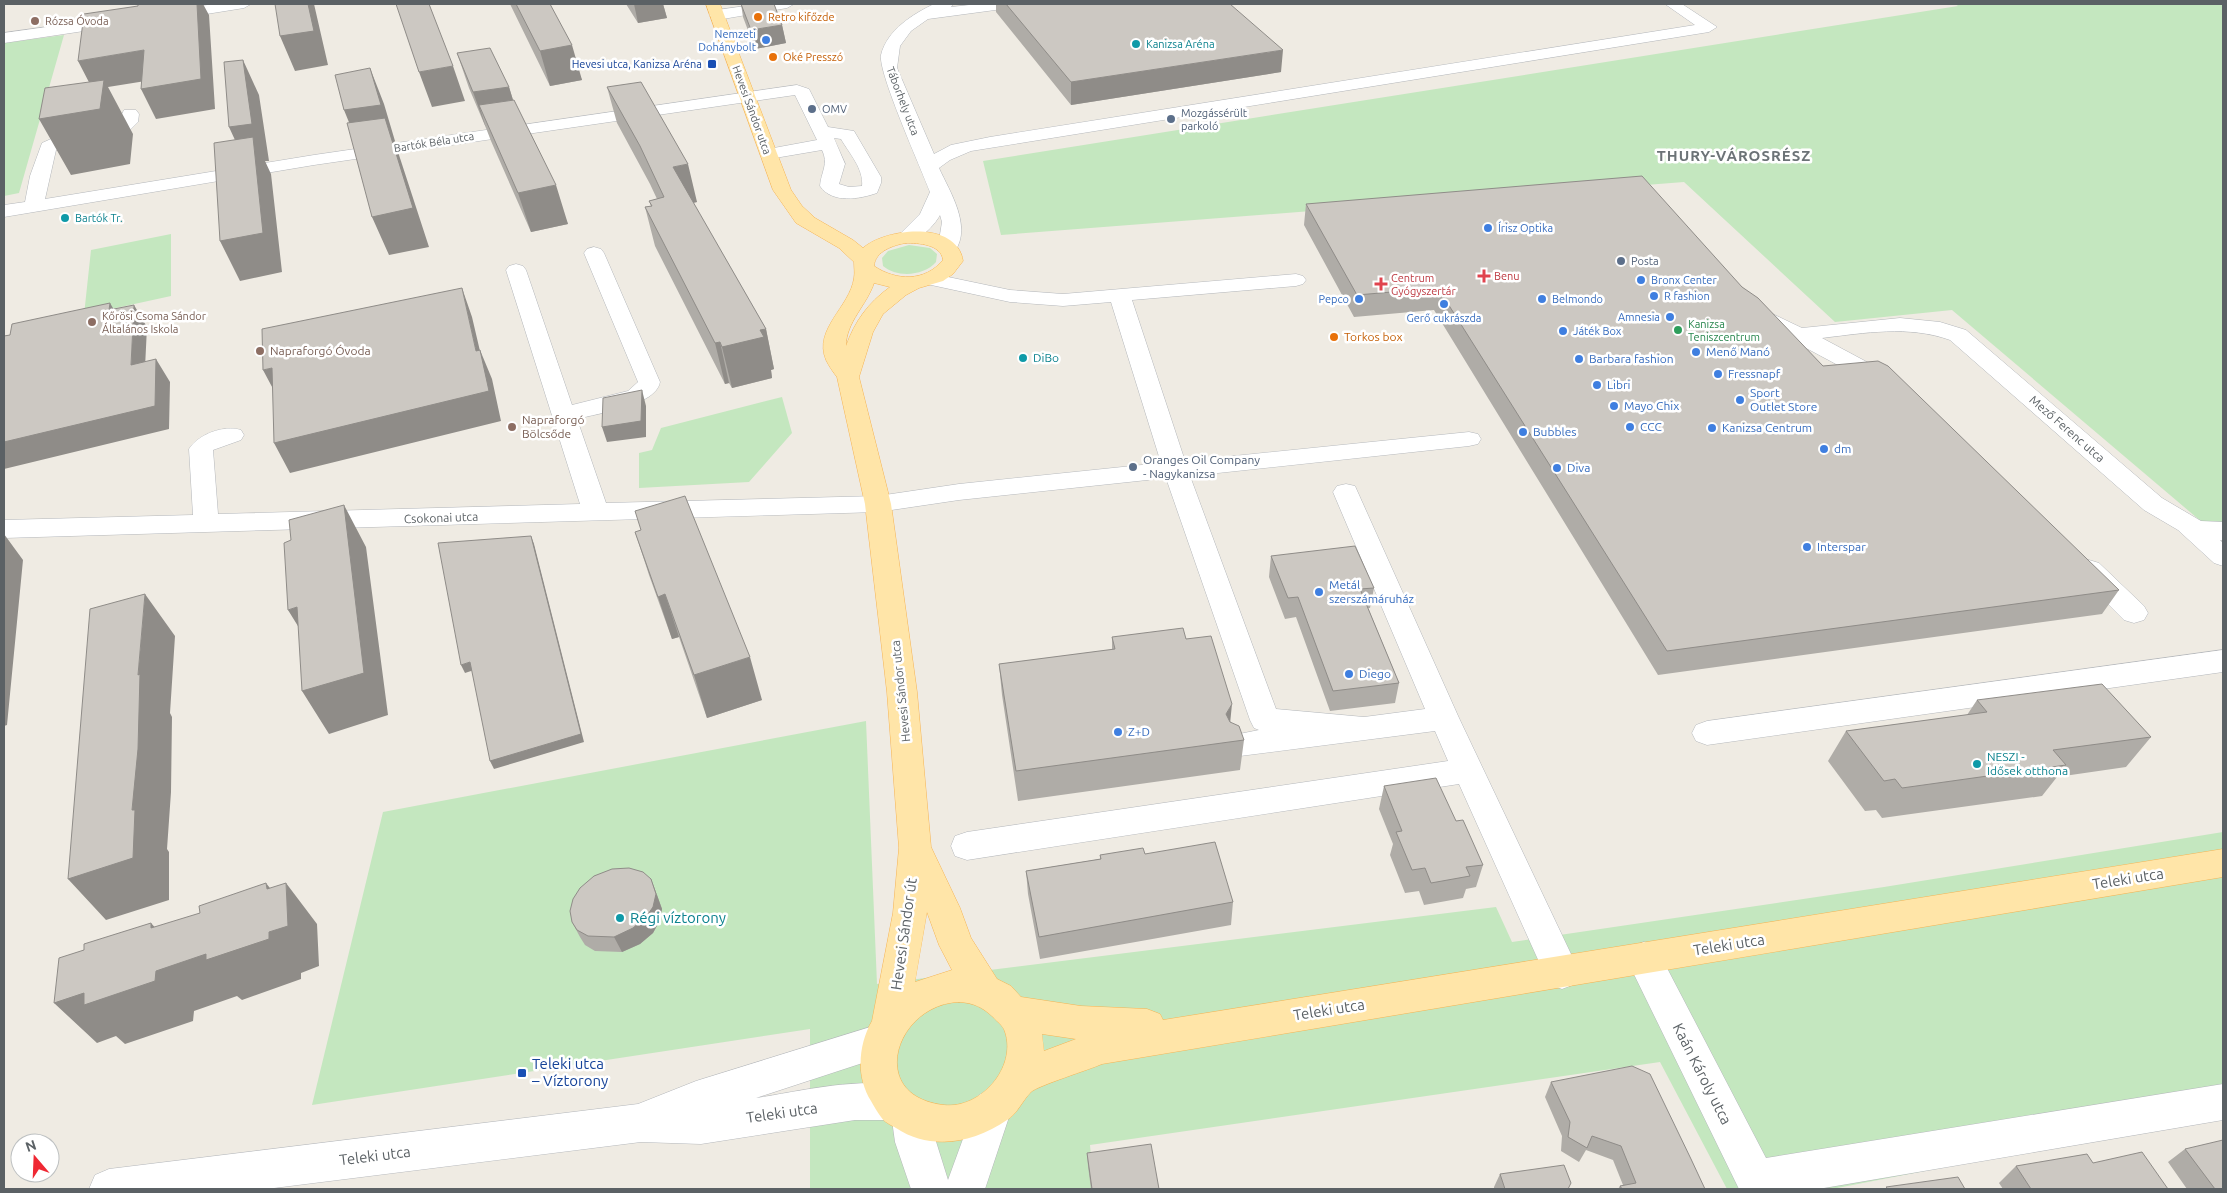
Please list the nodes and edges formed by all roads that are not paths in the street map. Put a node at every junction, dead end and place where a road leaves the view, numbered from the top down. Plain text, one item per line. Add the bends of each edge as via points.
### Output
1 (244, 4) edge
2 (787, 4) edge
3 (946, 4) edge
4 (1010, 4) edge
5 (1672, 4) edge
6 (715, 9) edge
7 (158, 16) edge
8 (924, 16) junction
9 (138, 19) edge
10 (4, 38) edge
11 (747, 96) junction
12 (130, 114) dead end
13 (769, 154) junction
14 (930, 167) junction
15 (939, 192) junction
16 (34, 206) junction
17 (4, 211) edge
18 (798, 213) junction
19 (903, 238) junction
20 (594, 253) dead end
21 (950, 254) junction
22 (865, 266) junction
23 (516, 270) dead end
24 (1296, 280) dead end
25 (922, 281) junction
26 (1120, 296) junction
27 (1048, 300) junction
28 (1744, 303) edge
29 (1797, 335) junction
30 (848, 377) junction
31 (1902, 392) edge
32 (564, 415) junction
33 (232, 435) dead end
34 (1469, 438) dead end
35 (1175, 469) junction
36 (1346, 492) dead end
37 (878, 504) junction
38 (596, 513) junction
39 (2184, 522) junction
40 (206, 524) junction
41 (4, 530) edge
42 (2223, 532) edge
43 (2072, 552) edge
44 (2223, 557) edge
45 (2134, 613) dead end
46 (2223, 661) edge
47 (1444, 718) junction
48 (1364, 728) junction
49 (1707, 733) dead end
50 (1240, 744) edge
51 (1468, 770) junction
52 (915, 846) junction
53 (967, 846) dead end
54 (2223, 863) edge
55 (1644, 958) junction
56 (1562, 973) junction
57 (998, 1002) junction
58 (1234, 1025) junction
59 (885, 1031) junction
60 (1019, 1078) junction
61 (2223, 1102) edge
62 (993, 1108) junction
63 (902, 1109) junction
64 (641, 1123) junction
65 (1757, 1185) edge
66 (110, 1189) edge
67 (931, 1189) edge
68 (965, 1189) edge

1 - 7 street
2 - 6 street
3 - 8 street, Táborhely utca
4 - 8 street
5 - 14 street via 1709,27 958,148 940,157
6 - 11 main road, Hevesi Sándor utca
8 - 14 street, Táborhely utca via 898,36 888,57 889,68
9 - 10 street
11 - 13 main road, Hevesi Sándor utca
11 - 13 street, Bartók Béla utca via 797,90 803,94 824,138
11 - 16 street, Bartók Béla utca
12 - 16 street via 124,126 68,138 48,148 38,176
13 - 18 main road, Hevesi Sándor utca via 782,190
14 - 15 street, Táborhely utca
15 - 19 street via 929,217
15 - 21 street, Táborhely utca via 952,222
16 - 17 street, Bartók Béla utca
18 - 19 main road
18 - 22 main road, Hevesi Sándor utca via 814,226 854,248
19 - 21 main road via 934,240
19 - 22 main road via 871,250
20 - 32 street via 649,382 648,387 636,396
21 - 25 main road, Hevesi Sándor utca via 941,274
21 - 27 street via 981,278
22 - 25 main road via 873,276 884,281
22 - 30 main road, Hevesi Sándor utca via 864,287 846,311 835,342 837,365
23 - 32 street
24 - 26 street
25 - 27 street
25 - 30 main road, Hevesi Sándor utca via 894,293 868,318 857,340
26 - 27 street
26 - 35 street
28 - 29 street
29 - 31 street via 1876,375
29 - 39 street, Mező Ferenc utca via 1914,323 1958,334 2153,504
30 - 37 main road, Hevesi Sándor utca
32 - 38 street
33 - 40 street via 206,443 201,449
34 - 35 street, Csokonai utca
35 - 37 street, Csokonai utca
35 - 48 street via 1265,720
36 - 47 street
37 - 38 street, Csokonai utca
37 - 52 main road, Hevesi Sándor utca via 902,692
38 - 40 street, Csokonai utca
39 - 42 street, Mező Ferenc utca via 2207,531
39 - 44 street
40 - 41 street, Csokonai utca
43 - 45 street
46 - 49 street
47 - 48 street
47 - 51 street
48 - 50 street
51 - 53 street
51 - 56 street
52 - 57 main road, Hevesi Sándor utca via 956,945
52 - 59 main road, Hevesi Sándor út via 910,913
54 - 55 main road, Teleki utca
55 - 56 main road, Teleki utca
55 - 65 street, Kaán Károly utca
56 - 58 main road, Teleki utca
57 - 58 main road, Teleki utca via 1088,1025
57 - 59 main road via 973,988 949,987 926,992 907,1004
57 - 60 main road via 1023,1031 1025,1051
58 - 60 main road, Teleki utca via 1102,1046
59 - 63 main road via 877,1062 881,1084
59 - 64 street, Teleki utca via 696,1099
60 - 62 main road
61 - 65 street
62 - 63 main road via 957,1124 933,1124
62 - 68 street
63 - 64 street, Teleki utca via 855,1102 701,1125
63 - 67 street
64 - 66 street, Teleki utca

